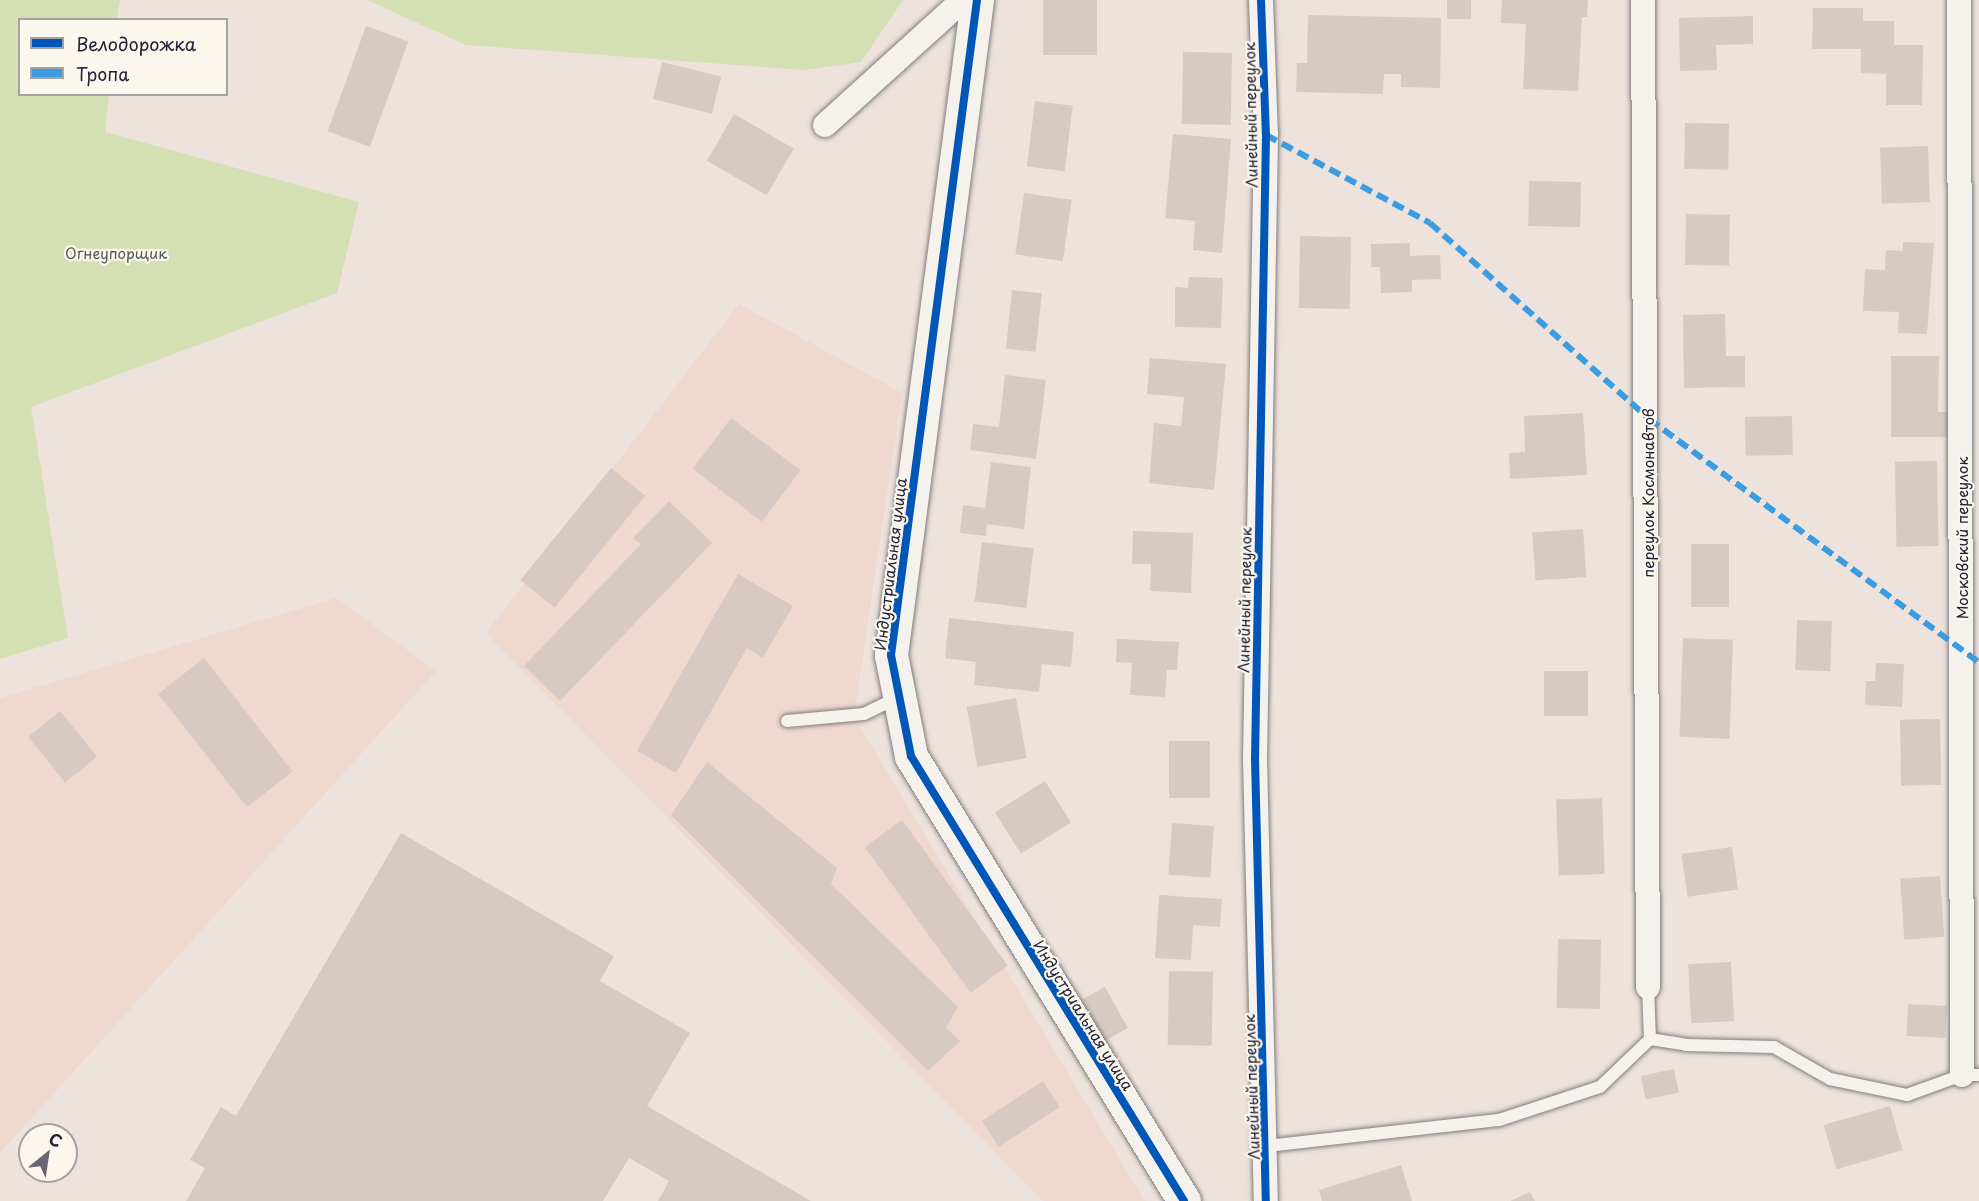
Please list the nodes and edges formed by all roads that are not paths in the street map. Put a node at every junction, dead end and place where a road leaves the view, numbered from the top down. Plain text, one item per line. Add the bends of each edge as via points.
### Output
1 (963, 0) edge
2 (977, 0) edge
3 (1261, 0) edge
4 (1643, 0) edge
5 (1959, 0) edge
6 (825, 125) dead end
7 (900, 697) junction
8 (787, 721) dead end
9 (1648, 987) joint
10 (1650, 1039) junction
11 (1970, 1075) edge
12 (1266, 1146) junction
13 (1184, 1201) edge
14 (1266, 1201) edge

1 - 6 street
2 - 7 street, Индустриальная улица via 891,655
3 - 12 street, Линейный переулок via 1266,135 1255,759
4 - 9 street, переулок Космонавтов
5 - 11 street, Московский переулок
7 - 8 lane via 864,714
7 - 13 street, Индустриальная улица via 911,756
9 - 10 lane
10 - 11 lane via 1686,1045 1774,1047 1830,1079 1907,1095
10 - 12 lane via 1600,1087 1500,1120
12 - 14 street, Линейный переулок

